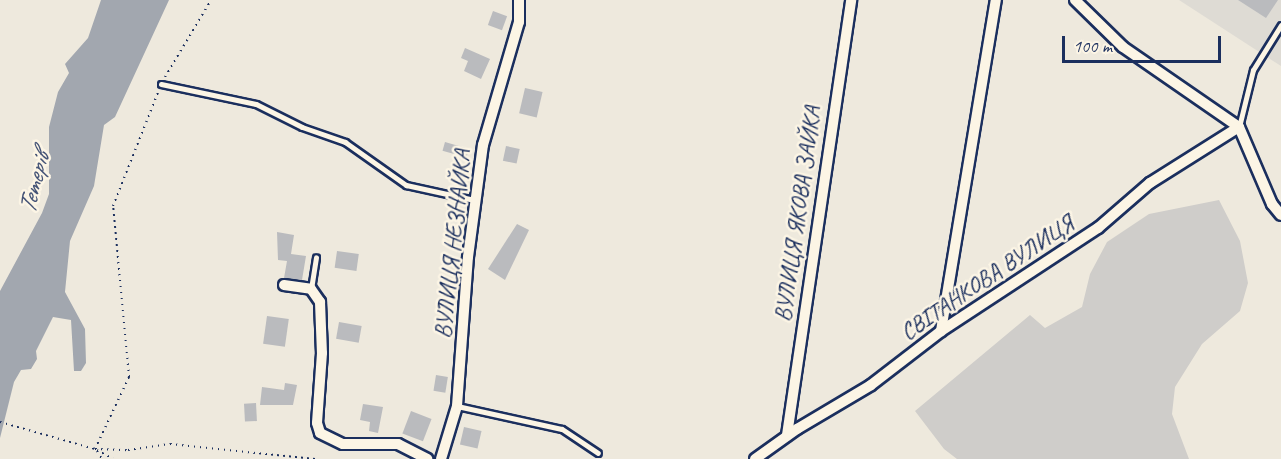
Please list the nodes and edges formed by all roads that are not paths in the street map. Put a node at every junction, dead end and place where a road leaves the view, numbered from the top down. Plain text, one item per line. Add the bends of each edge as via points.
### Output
1 (519, 0) edge
2 (851, 0) edge
3 (996, 0) edge
4 (1075, 0) edge
5 (1085, 4) edge
6 (1281, 25) edge
7 (161, 84) road end
8 (1239, 127) junction
9 (474, 200) junction
10 (1281, 215) edge
11 (316, 257) dead end
12 (284, 285) dead end
13 (311, 289) junction
14 (941, 331) junction
15 (457, 406) junction
16 (788, 435) junction
17 (598, 453) dead end
18 (428, 459) edge
19 (441, 459) edge
20 (755, 459) edge

1 - 9 street, ВУЛИЦЯ НЕЗНАЙКА via 519,22 483,145
2 - 16 street, ВУЛИЦЯ ЯКОВА ЗАЙКА
3 - 14 street
4 - 5 street
5 - 8 street via 1123,47
6 - 8 lane via 1253,70
7 - 9 lane via 256,104 302,128 351,146 406,185
8 - 10 street via 1272,204
8 - 14 street, СВІТАНКОВА ВУЛИЦЯ via 1150,183 1098,228
9 - 15 street, ВУЛИЦЯ НЕЗНАЙКА
11 - 13 lane
12 - 13 street
13 - 18 street via 321,309 317,413 320,433 343,444 398,444
14 - 16 street, СВІТАНКОВА ВУЛИЦЯ via 871,385
15 - 17 lane via 562,429
15 - 19 street, ВУЛИЦЯ НЕЗНАЙКА
16 - 20 street, СВІТАНКОВА ВУЛИЦЯ

